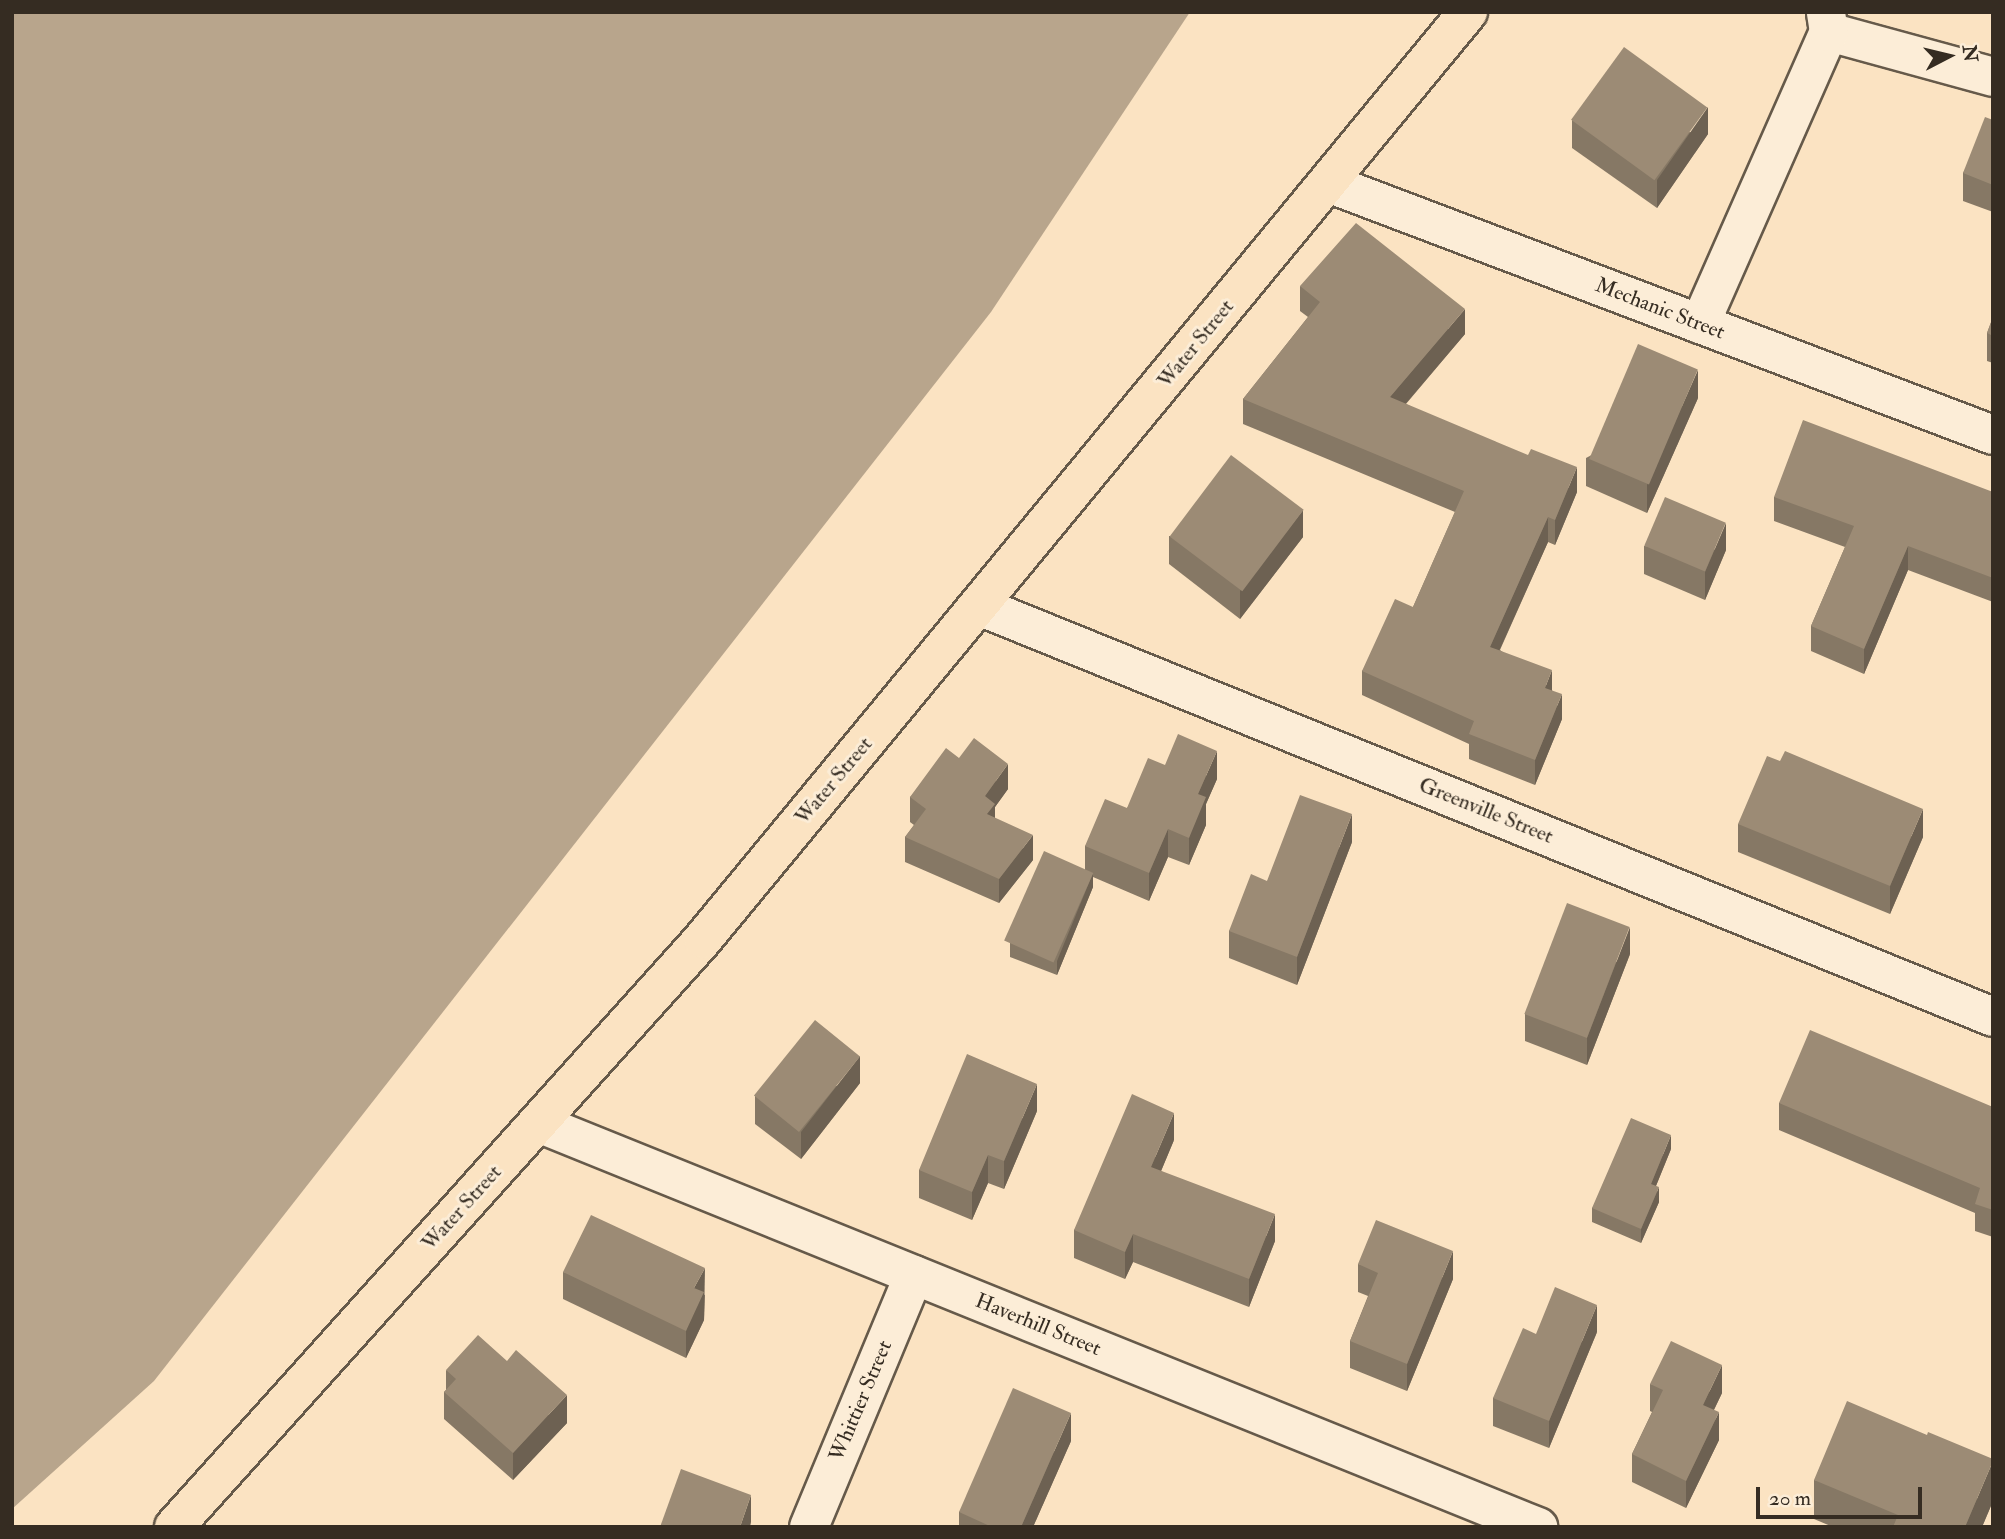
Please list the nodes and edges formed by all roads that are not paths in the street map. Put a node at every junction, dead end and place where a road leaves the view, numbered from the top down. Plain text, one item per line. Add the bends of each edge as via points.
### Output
1 (1468, 12) edge
2 (1828, 22) edge
3 (1993, 78) edge
4 (1328, 183) junction
5 (1700, 324) junction
6 (1993, 435) edge
7 (979, 606) junction
8 (1993, 1017) edge
9 (538, 1123) junction
10 (914, 1275) junction
11 (174, 1527) edge
12 (809, 1527) edge
13 (1538, 1527) edge

1 - 4 main road, Water Street
2 - 3 street
2 - 5 street
4 - 5 street, Mechanic Street
4 - 7 main road, Water Street
5 - 6 street, Mechanic Street
7 - 8 street, Greenville Street
7 - 9 main road, Water Street via 703,939
9 - 10 street, Haverhill Street
9 - 11 main road, Water Street
10 - 12 street, Whittier Street
10 - 13 street, Haverhill Street

